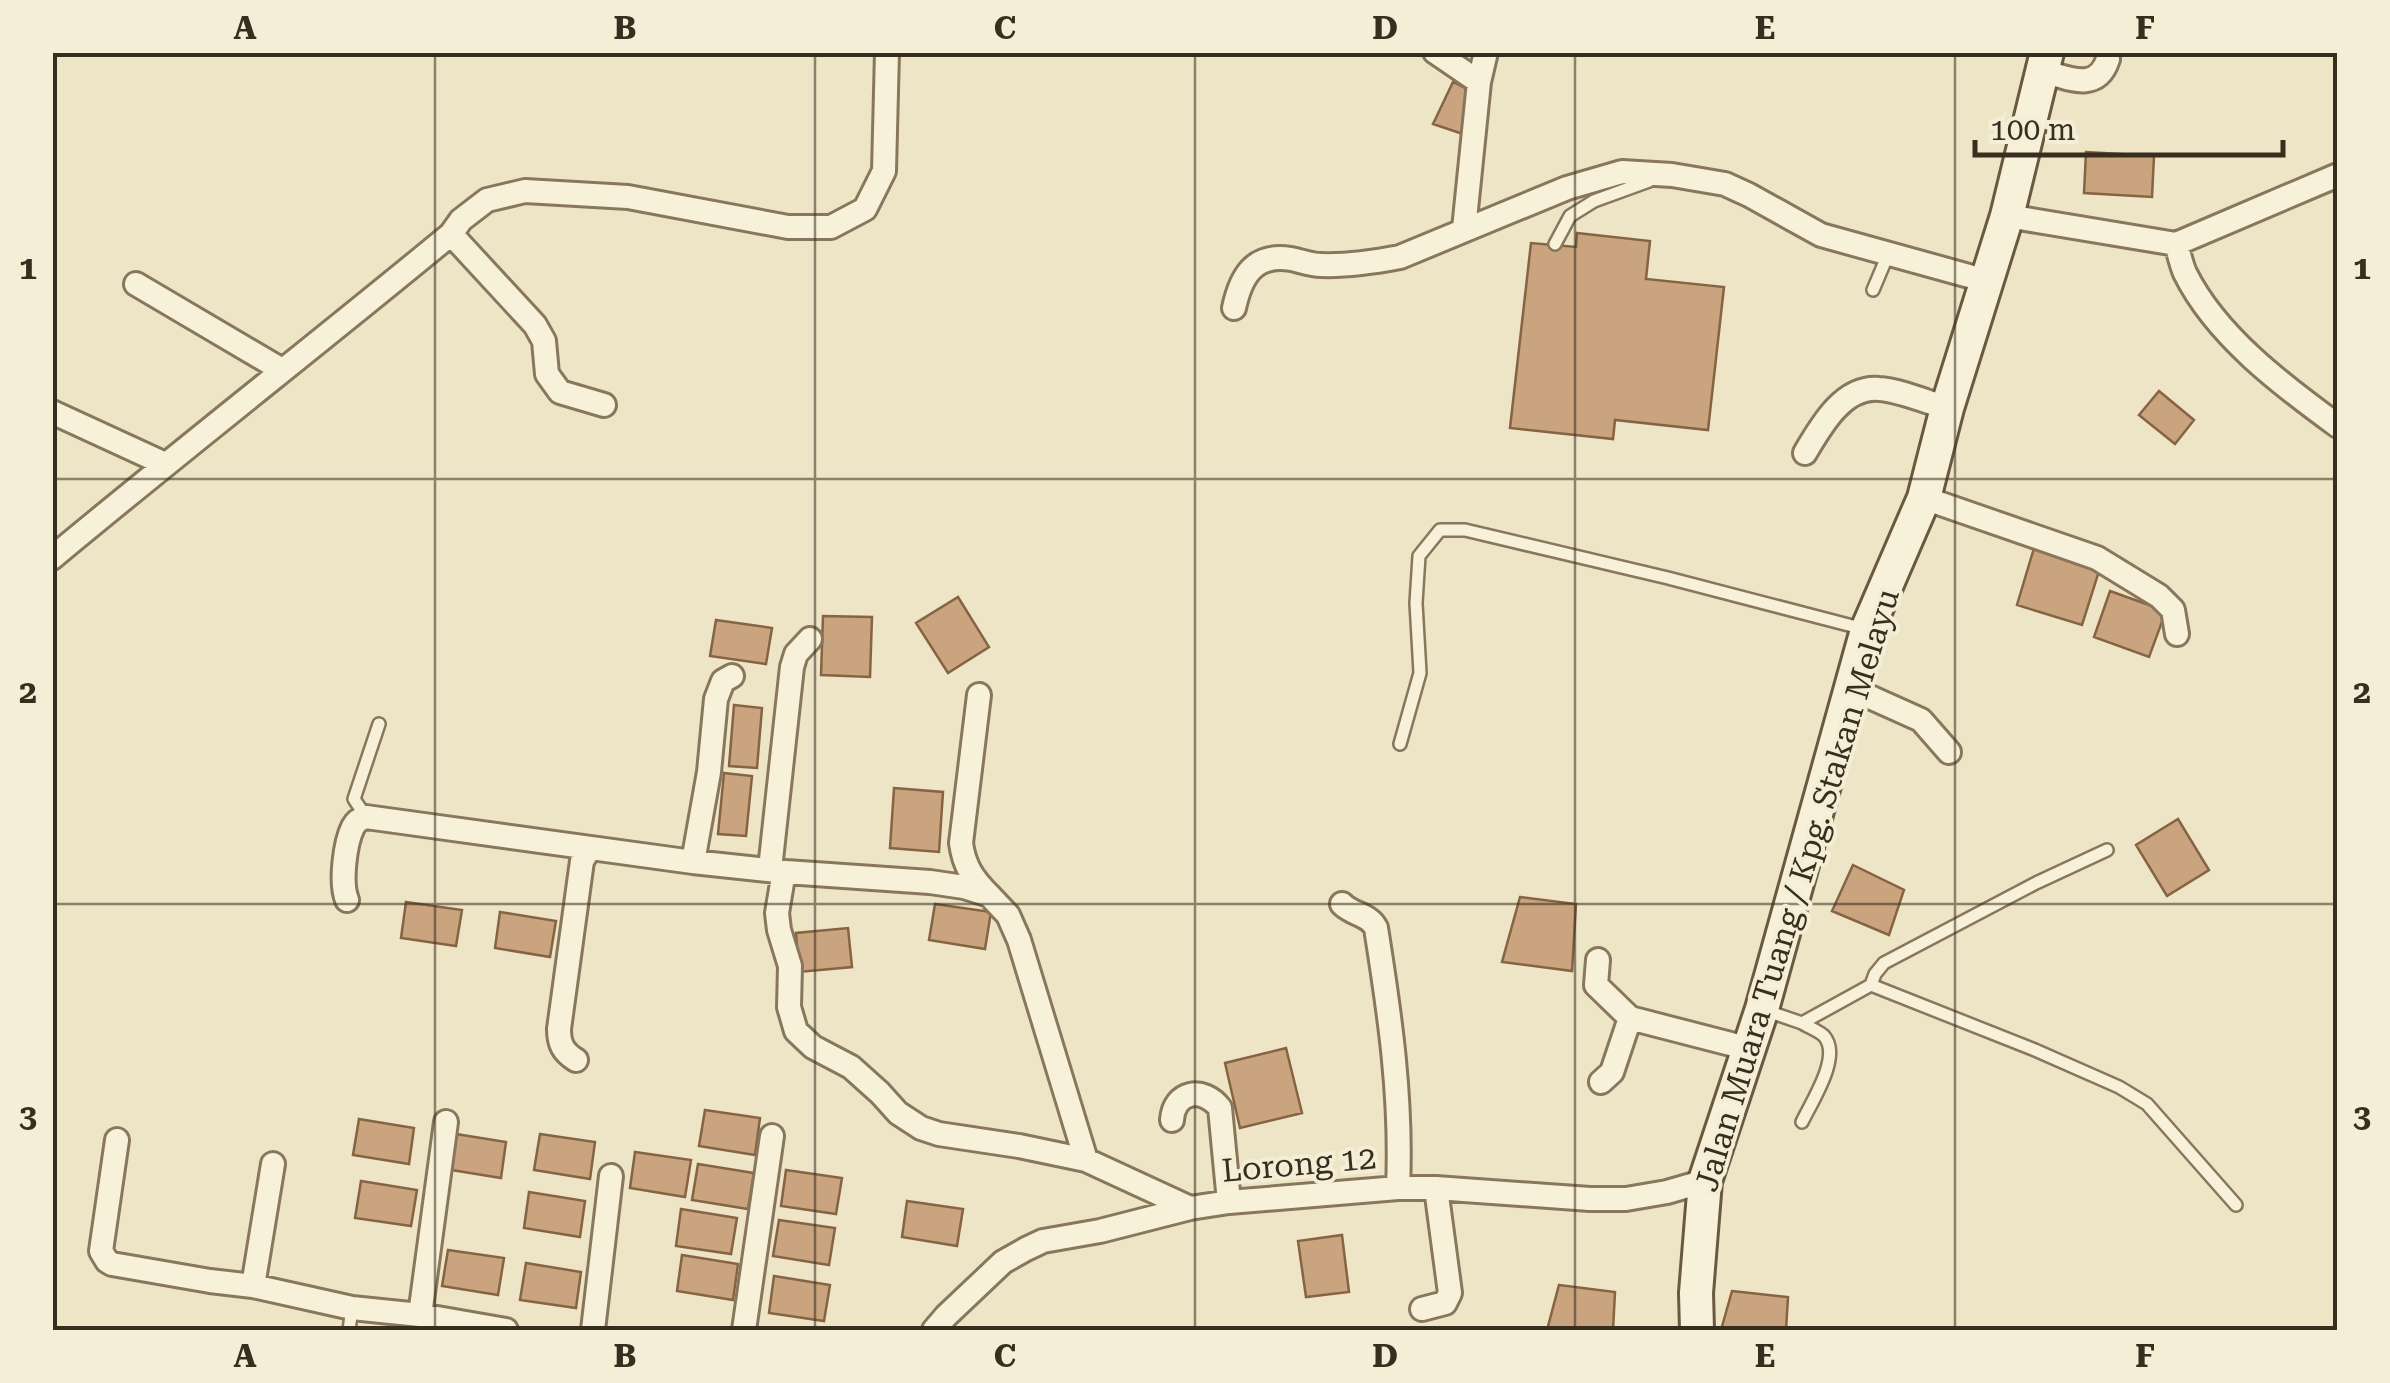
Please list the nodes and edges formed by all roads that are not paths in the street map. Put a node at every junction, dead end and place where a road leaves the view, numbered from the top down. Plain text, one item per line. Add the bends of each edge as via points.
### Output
1 (887, 52) edge
2 (1435, 52) edge
3 (1486, 52) edge
4 (2108, 59) dead end
5 (2045, 62) edge
6 (1480, 82) junction
7 (1672, 175) junction
8 (2338, 175) edge
9 (2008, 216) junction
10 (1464, 229) junction
11 (451, 234) junction
12 (1555, 244) dead end
13 (2176, 244) junction
14 (1889, 252) junction
15 (1987, 281) junction
16 (136, 284) dead end
17 (1873, 290) dead end
18 (1234, 308) dead end
19 (282, 370) junction
20 (604, 405) dead end
21 (1947, 408) junction
22 (52, 412) edge
23 (2338, 426) edge
24 (1804, 452) dead end
25 (165, 464) junction
26 (1924, 498) junction
27 (52, 558) edge
28 (1868, 630) junction
29 (2176, 634) dead end
30 (810, 639) dead end
31 (732, 676) dead end
32 (1852, 689) junction
33 (979, 695) dead end
34 (379, 724) dead end
35 (1400, 744) dead end
36 (1949, 752) dead end
37 (366, 817) junction
38 (590, 848) junction
39 (2107, 850) dead end
40 (693, 862) junction
41 (778, 871) junction
42 (989, 895) junction
43 (347, 900) dead end
44 (1342, 904) dead end
45 (1598, 960) dead end
46 (1871, 986) junction
47 (1762, 1010) junction
48 (1630, 1018) junction
49 (1802, 1023) junction
50 (1750, 1049) junction
51 (576, 1060) dead end
52 (1601, 1082) dead end
53 (1172, 1120) dead end
54 (446, 1122) dead end
55 (1802, 1122) dead end
56 (772, 1136) dead end
57 (117, 1140) dead end
58 (1086, 1160) junction
59 (273, 1164) dead end
60 (611, 1176) dead end
61 (1705, 1181) junction
62 (1398, 1188) junction
63 (1436, 1188) junction
64 (1230, 1202) junction
65 (2236, 1205) dead end
66 (1190, 1208) junction
67 (253, 1286) junction
68 (1422, 1309) dead end
69 (420, 1315) junction
70 (350, 1319) edge
71 (506, 1330) edge
72 (593, 1330) edge
73 (744, 1330) edge
74 (934, 1330) edge
75 (1696, 1330) edge

1 - 11 street via 884,171 865,209 831,227 788,227 628,197 525,191 488,200
2 - 6 street
3 - 6 street
4 - 5 street via 2098,77 2088,80
5 - 9 main road, Jalan Muara Tuang / Kpg. Stakan Melayu
6 - 10 street
7 - 10 street via 1622,172
7 - 12 lane via 1594,200 1570,216
7 - 14 street via 1725,184 1821,235
8 - 13 street
9 - 13 street
9 - 15 main road, Jalan Muara Tuang / Kpg. Stakan Melayu
10 - 18 street via 1372,262 1318,266 1270,257 1251,268
11 - 19 street
11 - 20 street via 535,325 547,374 560,392
13 - 23 street via 2184,272 2222,327 2288,390
14 - 15 street
14 - 17 lane
15 - 21 main road, Jalan Muara Tuang / Kpg. Stakan Melayu
16 - 19 street
19 - 25 street
21 - 24 street via 1861,390 1841,403
21 - 26 main road, Jalan Muara Tuang / Kpg. Stakan Melayu
22 - 25 street
25 - 27 street
26 - 28 main road, Jalan Muara Tuang / Kpg. Stakan Melayu
26 - 29 street via 2097,558 2173,610
28 - 32 main road, Jalan Muara Tuang / Kpg. Stakan Melayu
28 - 35 lane via 1466,530 1440,530 1419,556 1420,674
30 - 41 street via 792,667
31 - 40 street via 716,699
32 - 36 street via 1921,720
32 - 47 main road, Jalan Muara Tuang / Kpg. Stakan Melayu
33 - 42 street via 961,843 968,870
34 - 37 lane via 354,799
37 - 38 street
37 - 43 street via 352,830 342,878
38 - 40 street
38 - 51 street via 582,861 559,1029 562,1048
39 - 46 lane via 1884,963
40 - 41 street
41 - 42 street via 930,882
41 - 58 street via 777,913 796,1032 851,1067 921,1128
42 - 58 street via 1019,940
44 - 62 street via 1376,928 1396,1058
45 - 48 street via 1596,985
46 - 49 lane
46 - 65 lane via 2119,1087 2147,1104
47 - 49 lane
47 - 50 main road, Jalan Muara Tuang / Kpg. Stakan Melayu
48 - 50 street
48 - 52 street via 1612,1072
49 - 55 lane via 1824,1035 1831,1050
50 - 61 main road, Jalan Muara Tuang / Kpg. Stakan Melayu
53 - 64 street via 1172,1109 1188,1095 1208,1097 1220,1108
54 - 69 street
56 - 73 street
57 - 67 street via 101,1251 107,1261
58 - 66 street
59 - 67 street
60 - 72 street
61 - 63 street, Lorong 12 via 1590,1200
61 - 75 main road, Jalan Muara Tuang / Kpg. Stakan Melayu
62 - 63 street, Lorong 12
62 - 64 street, Lorong 12
63 - 68 street via 1450,1293 1445,1303
64 - 66 street, Lorong 12
66 - 74 street, Lorong 12 via 1026,1249 1003,1262
67 - 70 street
69 - 70 street
69 - 71 street

